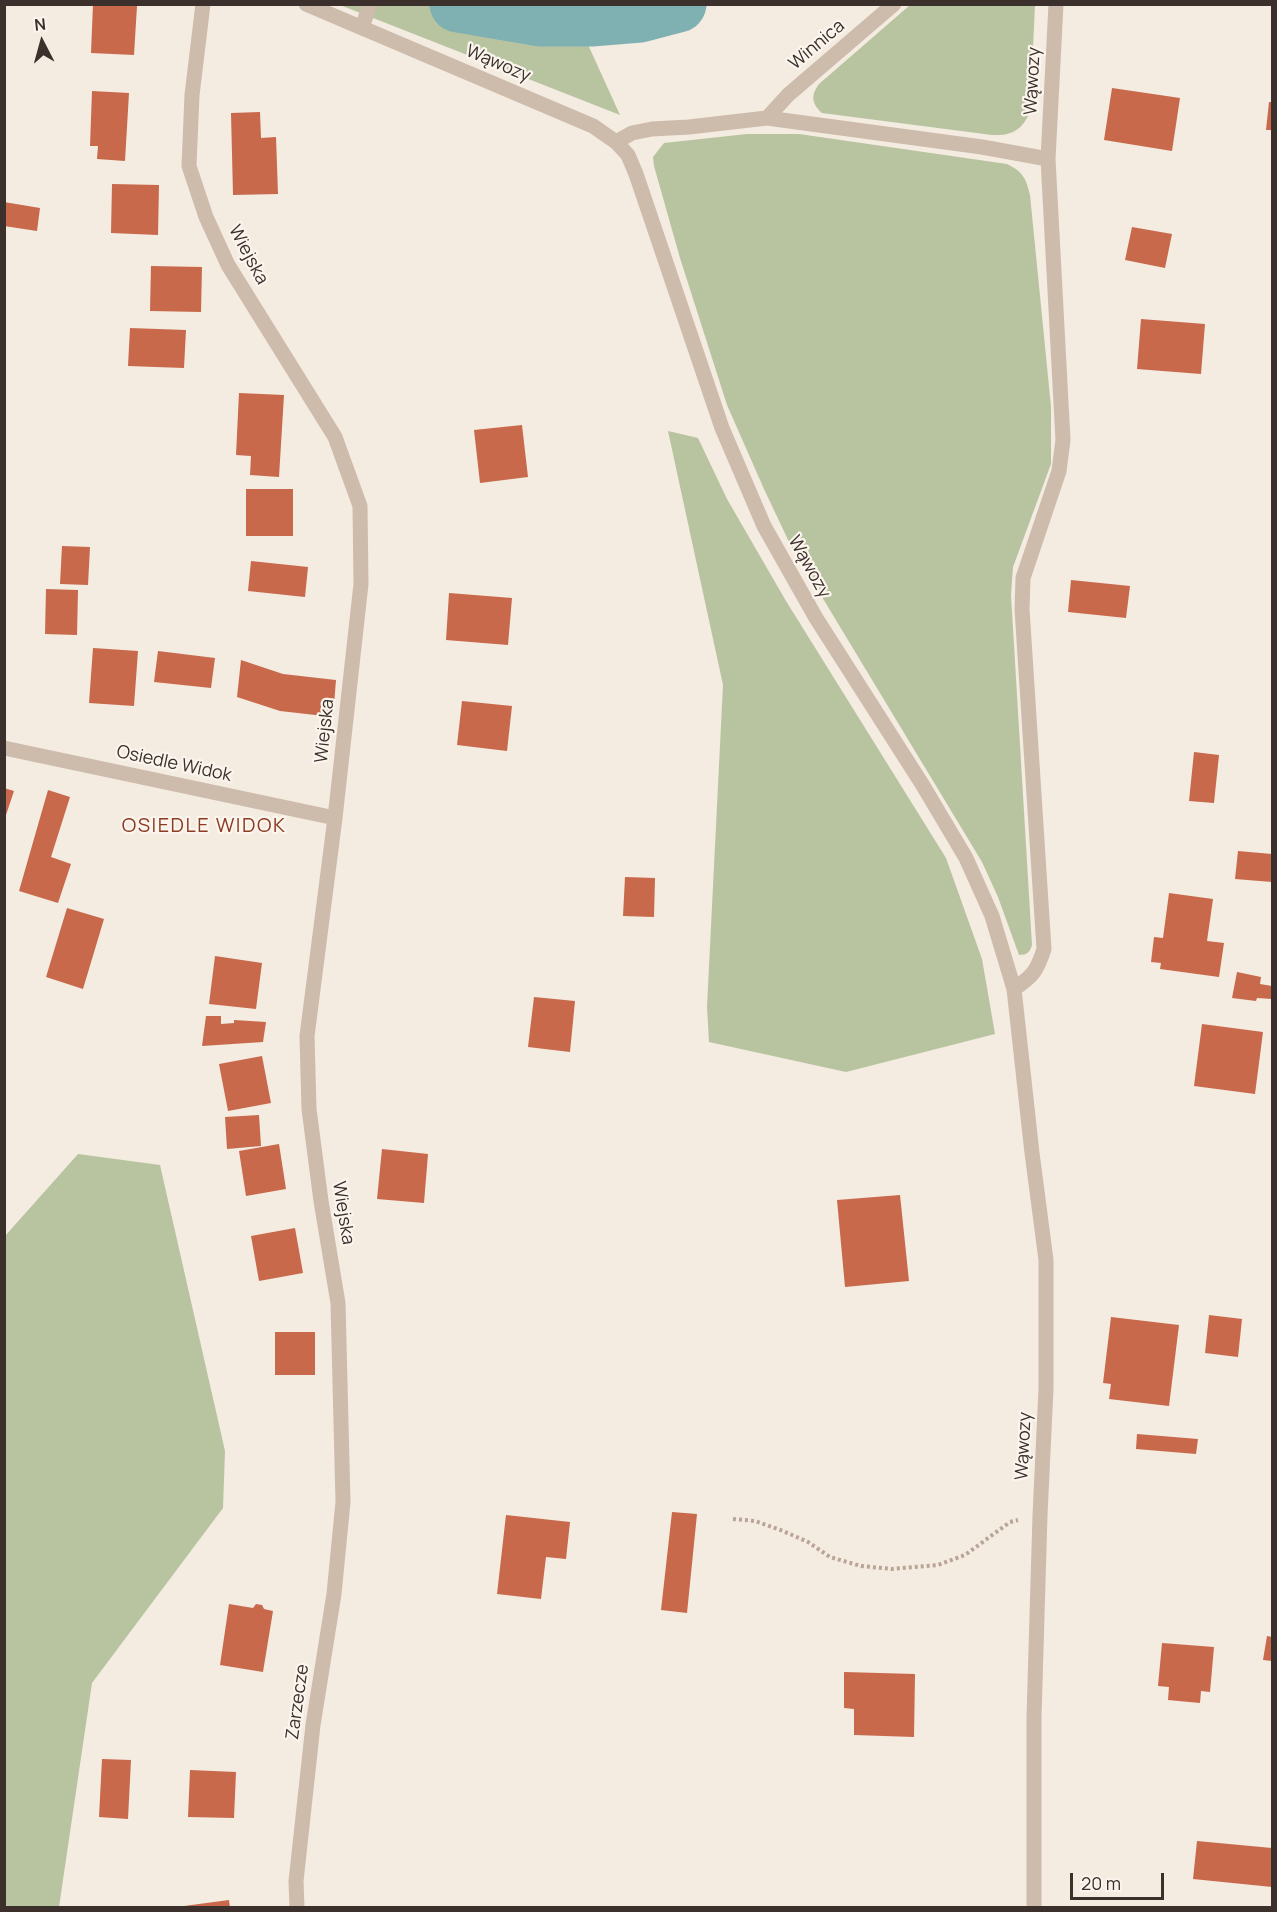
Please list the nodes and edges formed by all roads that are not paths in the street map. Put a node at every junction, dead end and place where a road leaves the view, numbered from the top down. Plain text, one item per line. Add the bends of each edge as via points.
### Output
1 (203, 4) edge
2 (306, 4) edge
3 (370, 4) edge
4 (894, 4) edge
5 (1056, 4) edge
6 (362, 28) junction
7 (767, 118) junction
8 (616, 142) junction
9 (1048, 159) junction
10 (4, 748) edge
11 (335, 818) junction
12 (1014, 989) junction
13 (343, 1502) joint
14 (297, 1908) edge
15 (1034, 1908) edge

1 - 11 street, Wiejska via 192,95 189,166 228,266 335,437 360,506 361,584
2 - 6 street
3 - 6 street
4 - 7 street, Winnica via 788,95
5 - 9 street, Wąwozy
6 - 8 street, Wąwozy via 583,122
7 - 8 street via 652,129 632,133
7 - 9 street
8 - 12 street, Wąwozy via 628,155 636,174 722,428 764,526 816,618 966,858 992,916
9 - 12 street, Wąwozy via 1063,440 1059,471 1023,578 1022,609 1044,949 1032,976
10 - 11 street, Osiedle Widok
11 - 13 street, Wiejska via 307,1036 309,1109 338,1303
12 - 15 street, Wąwozy via 1046,1260 1046,1389 1034,1717
13 - 14 street, Zarzecze via 311,1747 296,1881

